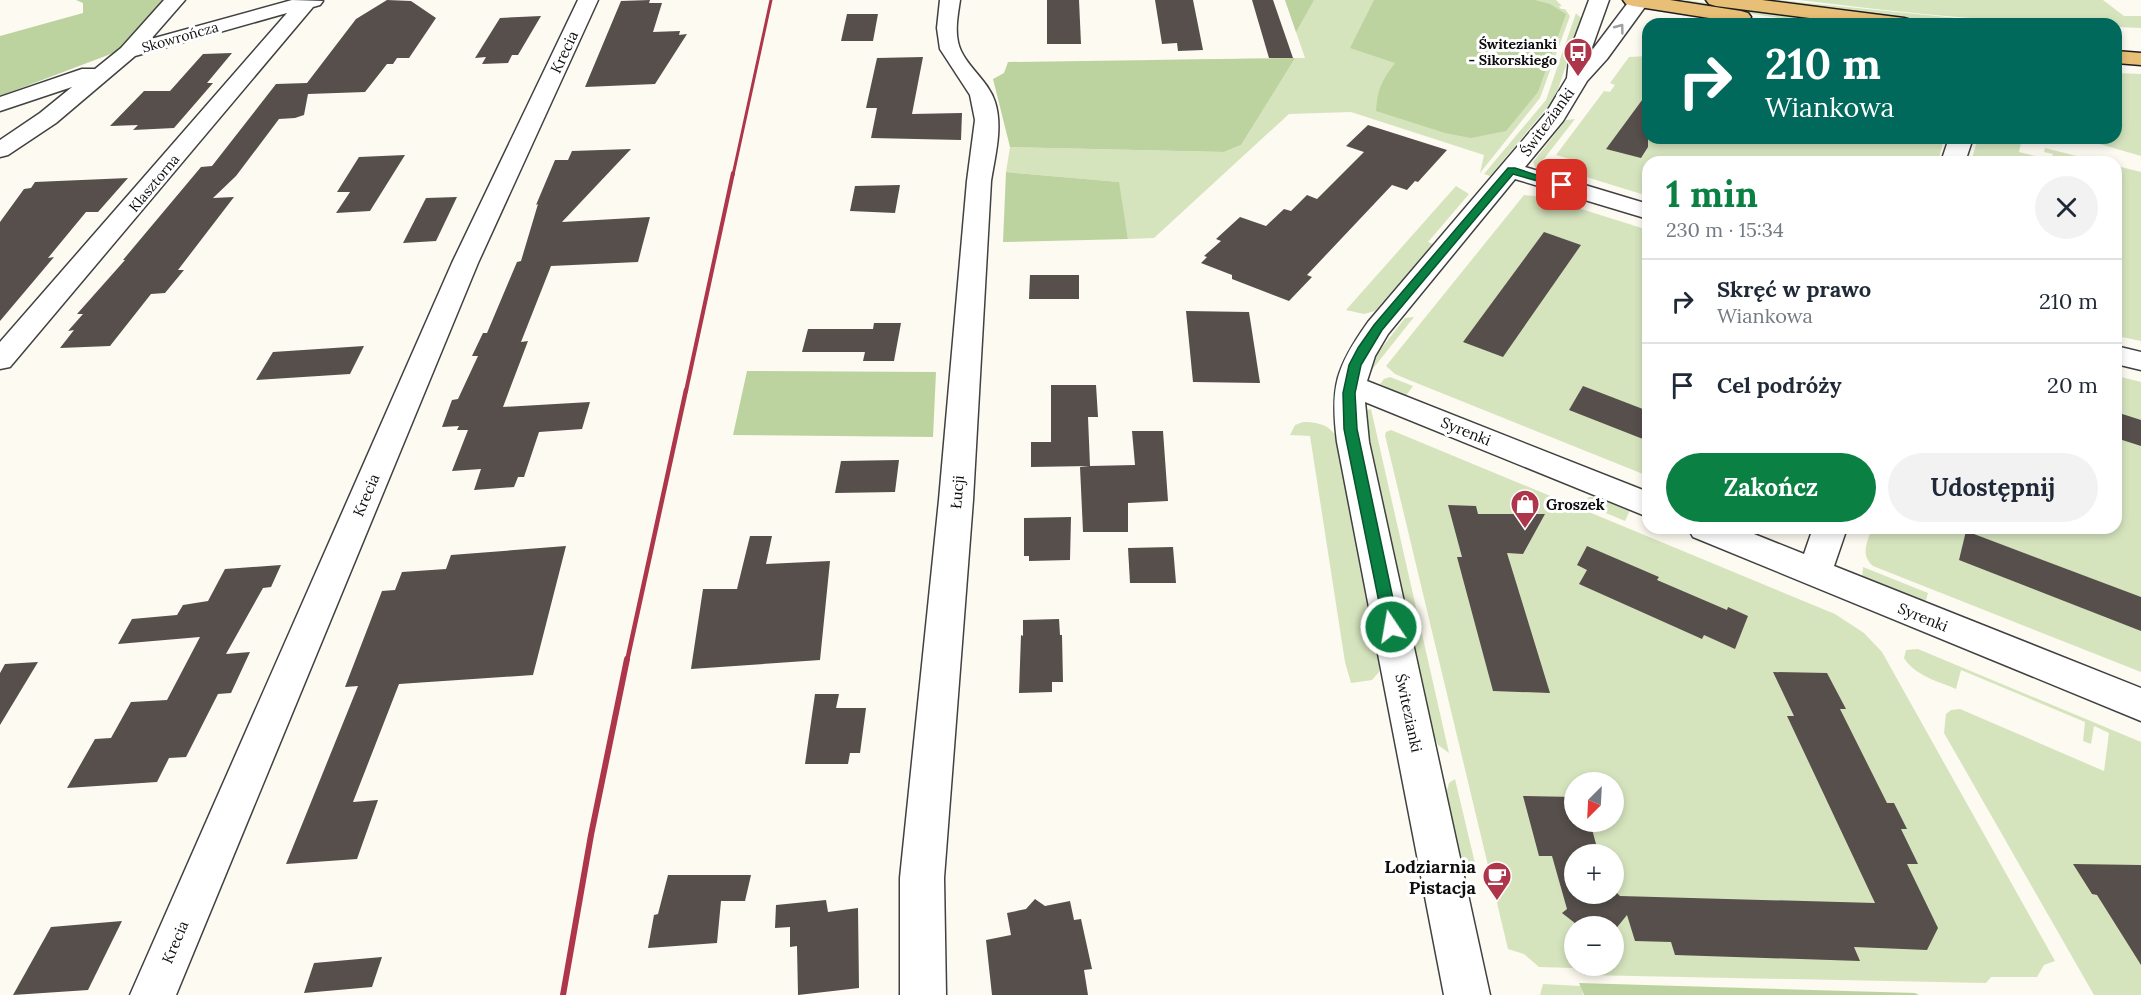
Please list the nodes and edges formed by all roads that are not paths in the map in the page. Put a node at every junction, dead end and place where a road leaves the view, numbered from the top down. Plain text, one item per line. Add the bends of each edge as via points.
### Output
1 (175, 0) edge
2 (588, 0) edge
3 (950, 0) edge
4 (1599, 0) edge
5 (1638, 0) edge
6 (1716, 0) edge
7 (312, 2) edge
8 (1752, 18) edge
9 (1857, 18) edge
10 (2122, 40) edge
11 (2141, 41) edge
12 (128, 52) junction
13 (2122, 57) edge
14 (2141, 59) edge
15 (106, 69) junction
16 (1578, 78) junction
17 (0, 104) edge
18 (0, 150) edge
19 (1511, 170) junction
20 (1642, 210) edge
21 (2122, 357) edge
22 (0, 360) edge
23 (2141, 361) edge
24 (1350, 385) junction
25 (1642, 503) edge
26 (1720, 534) edge
27 (1828, 534) edge
28 (1815, 573) junction
29 (2141, 705) edge
30 (153, 995) edge
31 (922, 995) edge
32 (1467, 995) edge

1 - 12 street
2 - 30 street, Krecia via 465,263
3 - 31 street, Łucji via 947,18 951,54 982,97 985,132 923,867
4 - 16 street, Świtezianki via 1580,51
5 - 8 main road
16 -> 5 street, Świtezianki via 1600,55
6 - 9 main road
7 - 12 street, Skowrończa
7 - 22 street, Klasztorna
10 - 11 main road
12 - 15 street, Skowrończa
13 - 14 main road
15 - 17 street
15 - 18 street, Skowrończa via 48,118
16 - 19 street, Świtezianki via 1555,116
19 - 20 street
19 - 24 street, Świtezianki via 1378,328 1359,356
21 - 23 street
24 - 25 street, Syrenki
24 - 32 street, Świtezianki via 1352,435
26 - 28 street, Syrenki
27 - 28 street
28 - 29 street, Syrenki

